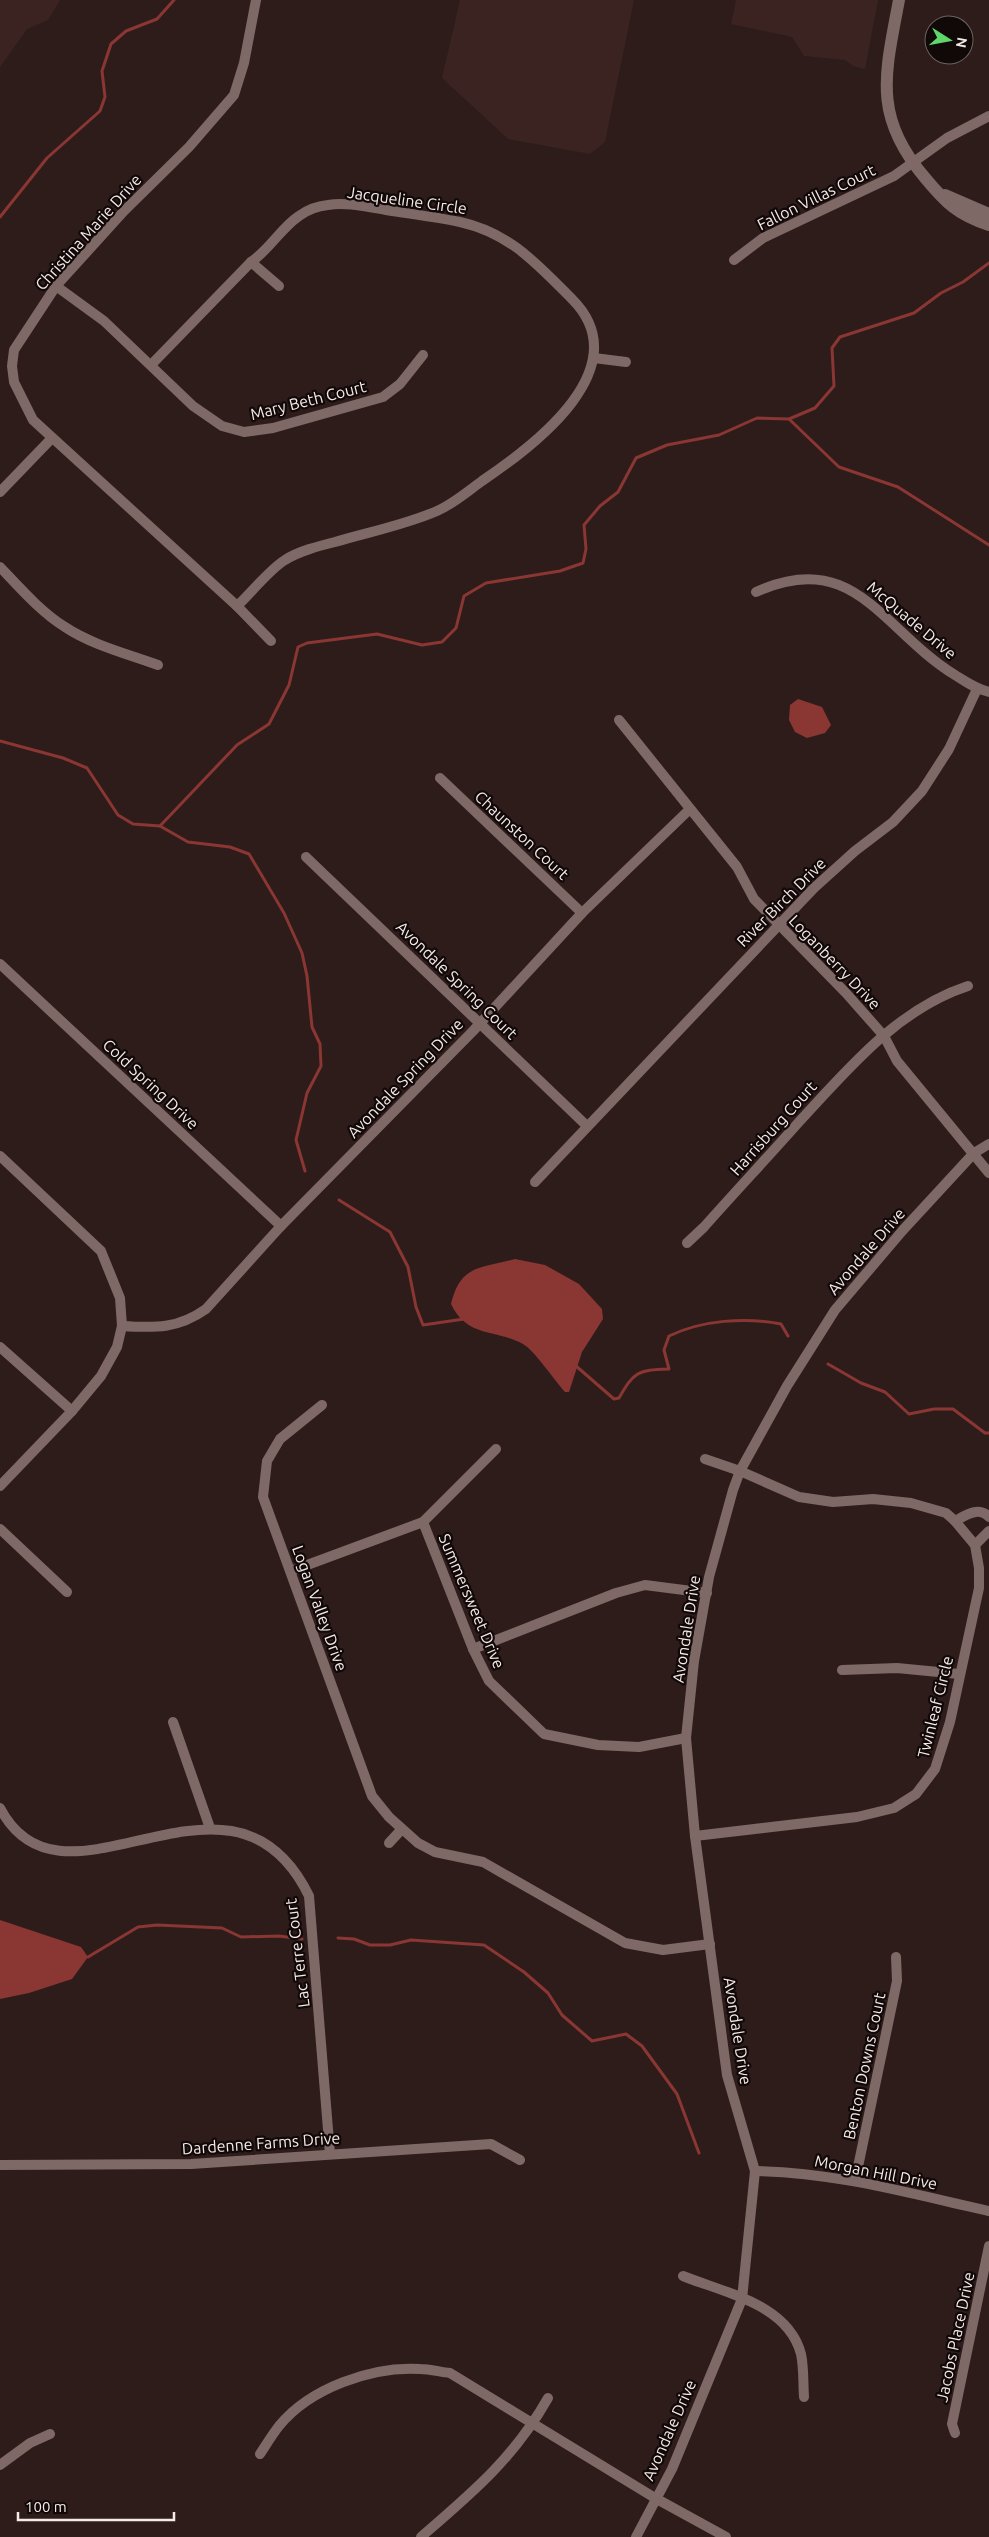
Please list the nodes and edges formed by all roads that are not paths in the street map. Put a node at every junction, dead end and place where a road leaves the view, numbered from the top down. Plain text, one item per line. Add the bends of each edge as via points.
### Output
1 (256, 0) edge
2 (899, 0) edge
3 (989, 116) edge
4 (913, 164) junction
5 (935, 189) junction
6 (989, 214) edge
7 (989, 225) edge
8 (734, 260) dead end
9 (251, 262) junction
10 (56, 286) junction
11 (279, 286) dead end
12 (423, 355) dead end
13 (594, 358) junction
14 (626, 362) dead end
15 (151, 365) junction
16 (52, 438) junction
17 (0, 492) edge
18 (1, 569) edge
19 (756, 592) dead end
20 (237, 606) junction
21 (271, 641) dead end
22 (158, 665) dead end
23 (978, 689) junction
24 (989, 692) edge
25 (619, 720) dead end
26 (440, 778) dead end
27 (690, 808) junction
28 (306, 857) dead end
29 (582, 913) junction
30 (778, 926) junction
31 (0, 964) edge
32 (968, 986) dead end
33 (480, 1022) junction
34 (884, 1036) junction
35 (587, 1126) junction
36 (989, 1144) edge
37 (974, 1153) junction
38 (0, 1156) edge
39 (989, 1173) edge
40 (535, 1182) dead end
41 (281, 1226) junction
42 (687, 1243) dead end
43 (122, 1326) junction
44 (0, 1346) edge
45 (322, 1405) dead end
46 (72, 1411) junction
47 (496, 1449) dead end
48 (705, 1459) dead end
49 (740, 1471) junction
50 (0, 1486) edge
51 (989, 1517) edge
52 (955, 1521) junction
53 (423, 1522) junction
54 (0, 1529) edge
55 (989, 1531) edge
56 (975, 1545) junction
57 (290, 1571) junction
58 (67, 1592) dead end
59 (707, 1593) junction
60 (473, 1649) junction
61 (842, 1670) dead end
62 (960, 1674) junction
63 (174, 1722) dead end
64 (686, 1738) junction
65 (0, 1808) edge
66 (210, 1828) junction
67 (401, 1830) junction
68 (695, 1836) junction
69 (389, 1844) dead end
70 (710, 1944) junction
71 (896, 1957) dead end
72 (330, 2154) junction
73 (520, 2160) dead end
74 (0, 2165) edge
75 (755, 2171) junction
76 (855, 2181) junction
77 (989, 2211) edge
78 (989, 2246) edge
79 (683, 2276) dead end
80 (742, 2299) junction
81 (804, 2397) dead end
82 (548, 2398) dead end
83 (534, 2424) junction
84 (955, 2433) dead end
85 (50, 2434) dead end
86 (260, 2454) dead end
87 (0, 2465) edge
88 (655, 2498) junction
89 (421, 2537) edge
90 (636, 2537) edge
91 (726, 2537) edge

1 - 10 street, Christina Marie Drive via 244,63 234,95 189,147 124,211
2 - 4 street via 886,98 894,131
3 - 4 street, Fallon Villas Court via 948,138
4 - 5 street
4 - 8 street, Fallon Villas Court via 763,238
5 - 6 street
5 - 7 street via 962,215
9 - 11 street
9 - 13 street, Jacqueline Circle via 300,215 328,205 352,205 477,226 502,236 523,251 579,306 591,330
9 - 15 street, Jacqueline Circle
10 - 15 street, Mary Beth Court via 104,321
10 - 16 street, Christina Marie Drive via 14,350 12,366 14,382 33,420
12 - 15 street, Mary Beth Court via 400,384 383,396 273,428 244,432 222,426 193,406
13 - 14 street
13 - 20 street, Jacqueline Circle via 579,395 514,459 440,510 284,560
16 - 17 street
16 - 20 street, Christina Marie Drive
18 - 22 street via 65,627
19 - 23 street, McQuade Drive via 778,581 810,577 835,582 856,592 935,662
20 - 21 street, Christina Marie Drive
23 - 24 street, McQuade Drive
23 - 30 street, River Birch Drive via 949,749 922,791 893,822 814,888
25 - 27 street, Loganberry Drive
26 - 29 street, Chaunston Court
27 - 29 street, Avondale Spring Drive
27 - 30 street, Loganberry Drive via 737,867 754,899
28 - 33 street, Avondale Spring Court
29 - 33 street, Avondale Spring Drive
30 - 34 street, Loganberry Drive
30 - 35 street, River Birch Drive
31 - 41 street, Cold Spring Drive
32 - 34 street, Harrisburg Court via 915,1010
33 - 35 street, Avondale Spring Court
33 - 41 street, Avondale Spring Drive
34 - 37 street, Loganberry Drive via 897,1061
34 - 42 street, Harrisburg Court via 851,1066
35 - 40 street, River Birch Drive
36 - 37 street, Avondale Drive
37 - 39 street, Loganberry Drive
37 - 49 street, Avondale Drive via 835,1310 787,1386
38 - 43 street via 101,1251 120,1298
41 - 43 street, Avondale Spring Drive via 218,1296 192,1319 169,1326
43 - 46 street via 110,1363
44 - 46 street
45 - 57 street, Logan Valley Drive via 280,1439 267,1461 264,1497
46 - 50 street
47 - 53 street
48 - 49 street
49 - 52 street via 799,1497 834,1502 874,1499 910,1503 946,1513
49 - 59 street, Avondale Drive via 711,1567
51 - 52 street via 978,1511
52 - 56 street
53 - 57 street
53 - 60 street, Summersweet Drive
54 - 58 street
55 - 56 street
56 - 62 street, Twinleaf Circle via 979,1588
57 - 67 street, Logan Valley Drive via 372,1796
59 - 60 street via 645,1585 616,1592
59 - 64 street, Avondale Drive via 694,1661
60 - 64 street, Summersweet Drive via 489,1681 544,1734 598,1745 639,1747
61 - 62 street via 897,1668
62 - 68 street, Twinleaf Circle via 950,1722 935,1769 916,1794 894,1808 857,1818
63 - 66 street
64 - 68 street, Avondale Drive
65 - 66 street, Lac Terre Court via 24,1840 49,1850 69,1852
66 - 72 street, Lac Terre Court via 247,1834 266,1842 293,1868 309,1896
67 - 69 street
67 - 70 street, Logan Valley Drive via 435,1852 483,1862 625,1943 663,1950
68 - 70 street, Avondale Drive
70 - 75 street, Avondale Drive via 727,2075
71 - 76 street, Benton Downs Court via 897,1981
72 - 73 street, Dardenne Farms Drive via 491,2144
72 - 74 street, Dardenne Farms Drive via 191,2164
75 - 76 street, Morgan Hill Drive via 794,2172
75 - 80 street, Avondale Drive
76 - 77 street, Morgan Hill Drive
78 - 84 street, Jacobs Place Drive via 952,2424
79 - 80 street
80 - 81 street via 763,2307 790,2332 801,2356
80 - 88 street, Avondale Drive via 672,2468
82 - 83 street
83 - 86 street, Avondale Drive via 450,2374 420,2369 392,2371 358,2377 323,2390 299,2406 280,2425
83 - 88 street, Avondale Drive
83 - 89 street via 499,2468
85 - 87 street via 30,2443
88 - 90 street
88 - 91 street

